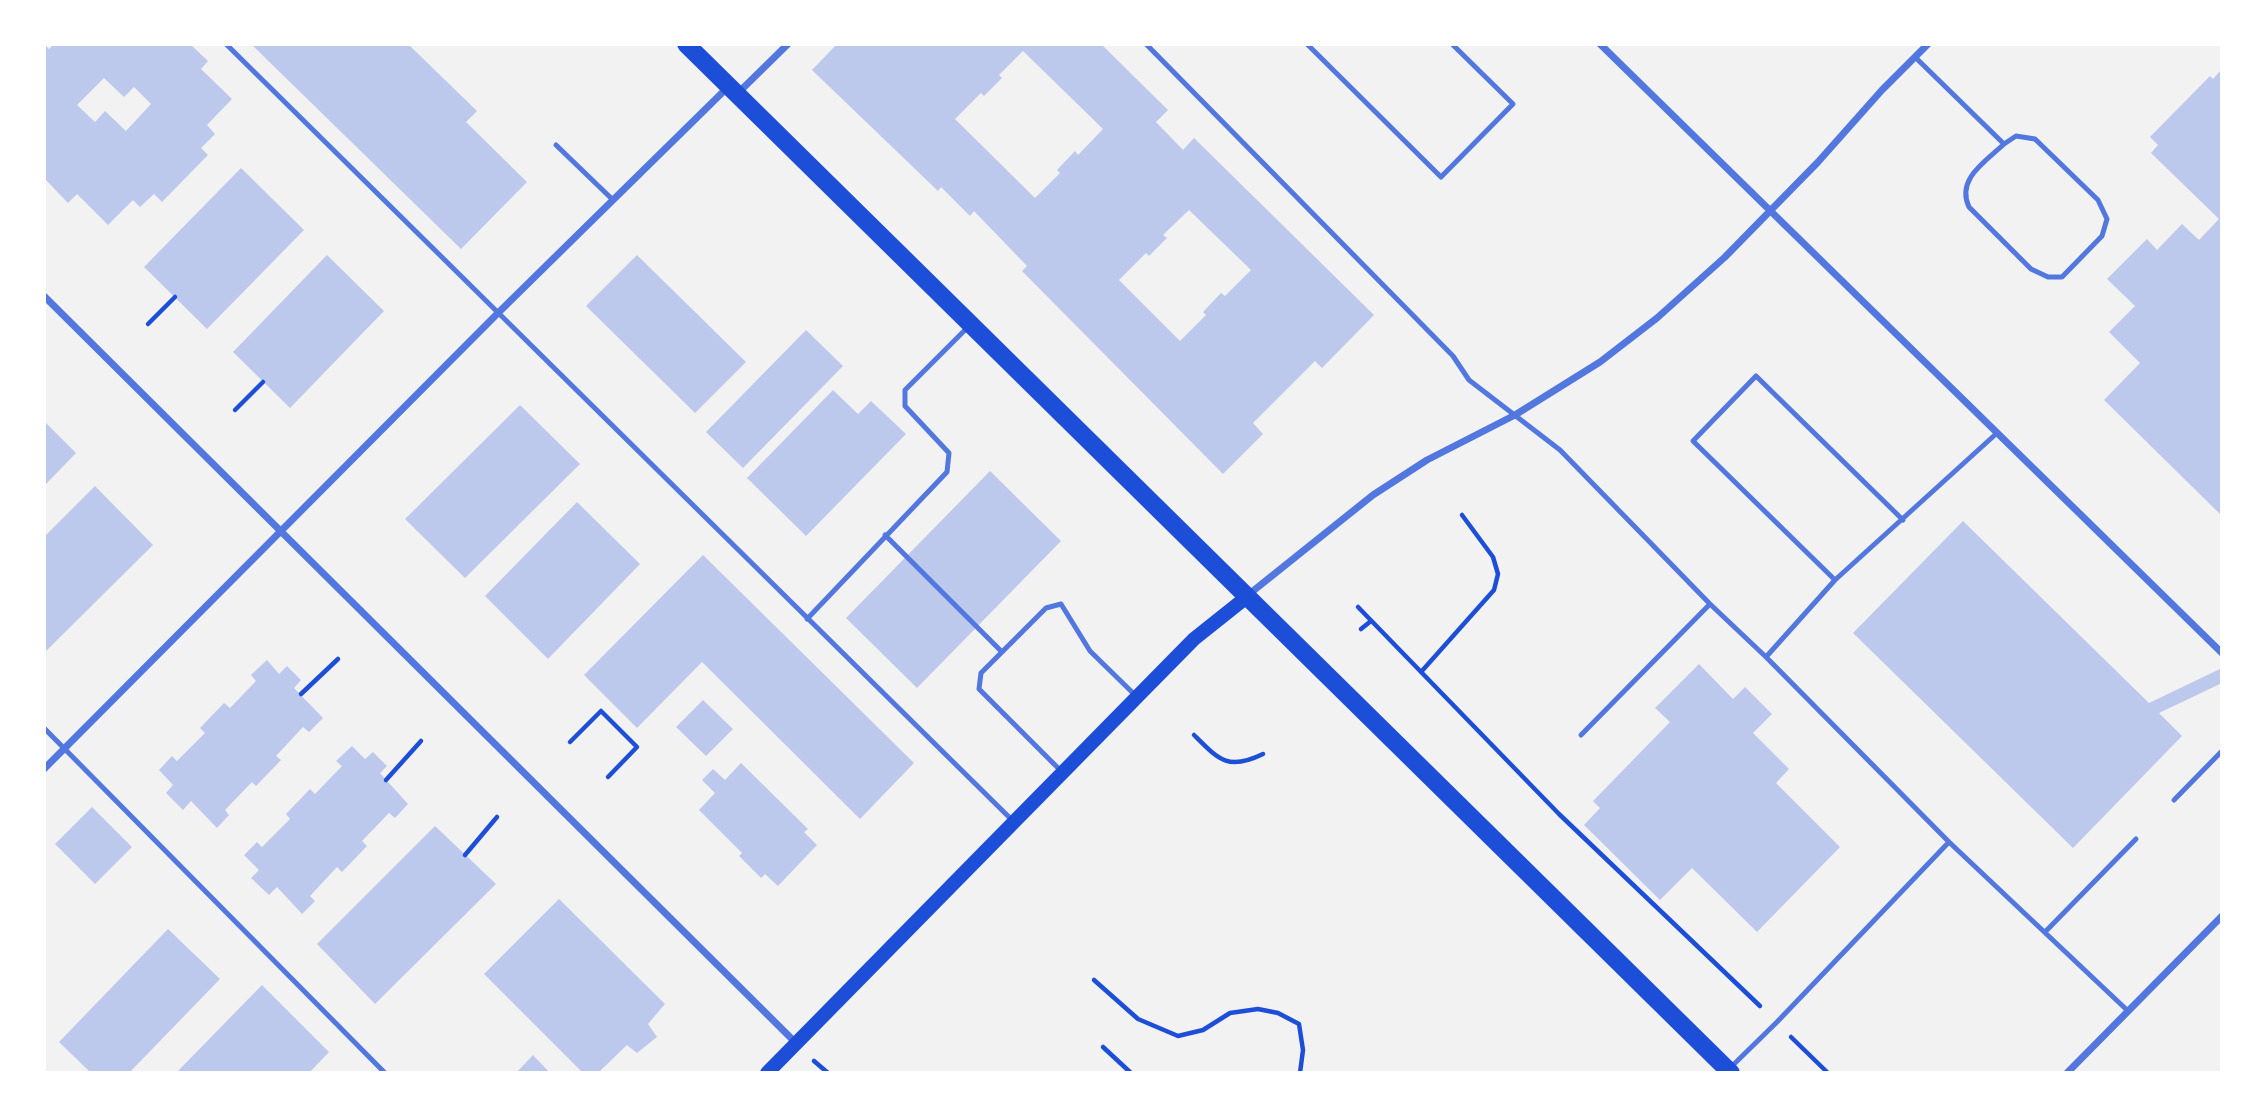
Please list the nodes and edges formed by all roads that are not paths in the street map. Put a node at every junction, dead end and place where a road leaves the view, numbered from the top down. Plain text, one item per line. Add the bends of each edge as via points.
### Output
1 (226, 44) edge
2 (685, 44) edge
3 (788, 44) edge
4 (1146, 44) edge
5 (1307, 44) edge
6 (1452, 44) edge
7 (1600, 44) edge
8 (1928, 44) edge
9 (1915, 57) junction
10 (732, 91) junction
11 (2004, 144) junction
12 (556, 145) dead end
13 (613, 200) junction
14 (1770, 211) junction
15 (44, 296) edge
16 (498, 313) junction
17 (970, 325) junction
18 (1514, 415) junction
19 (1997, 433) junction
20 (1903, 520) junction
21 (281, 531) junction
22 (885, 535) junction
23 (1835, 580) junction
24 (1248, 596) junction
25 (1710, 604) junction
26 (807, 619) junction
27 (1002, 652) junction
28 (2222, 653) edge
29 (1766, 657) junction
30 (1136, 697) junction
31 (44, 728) edge
32 (1581, 735) dead end
33 (64, 748) junction
34 (2222, 751) edge
35 (44, 769) edge
36 (1062, 772) junction
37 (2174, 800) dead end
38 (1014, 823) junction
39 (2136, 839) dead end
40 (1949, 842) junction
41 (2222, 916) edge
42 (2045, 932) junction
43 (2128, 1011) junction
44 (796, 1043) junction
45 (1729, 1072) edge
46 (385, 1073) edge
47 (767, 1073) edge
48 (2067, 1073) edge

1 - 16 lane
2 - 10 main road
3 - 10 street
4 - 18 lane via 1453,356 1469,380
5 - 6 lane via 1441,177 1513,104
7 - 14 street
8 - 9 street
9 - 11 lane
9 - 14 street
10 - 13 street
10 - 17 main road
11 - 11 lane via 2016,136 2035,139 2098,200 2108,219 2102,236 2062,277 2031,269 1965,198 1964,187 1970,177
12 - 13 lane
13 - 16 street
14 - 18 street via 1657,318 1600,362
14 - 19 street
15 - 21 street
16 - 21 street
16 - 26 lane
17 - 22 lane via 905,390 905,407 948,453 947,472
17 - 24 main road
18 - 24 street via 1427,460 1373,495
18 - 25 lane via 1560,450
19 - 20 lane
19 - 28 street
20 - 23 lane
20 - 23 lane via 1756,376 1693,441
21 - 33 street
21 - 44 street
22 - 26 lane
22 - 27 lane
23 - 29 lane
24 - 30 main road via 1194,639
24 - 45 main road
25 - 29 lane
25 - 32 lane
26 - 38 lane
27 - 30 lane via 1046,608 1061,604 1090,651
27 - 36 lane via 981,673 979,689
29 - 40 lane
30 - 36 main road
31 - 33 lane
33 - 35 street
33 - 46 lane
34 - 37 lane
36 - 38 main road
38 - 44 main road
39 - 42 lane
40 - 42 lane
40 - 45 lane
41 - 43 street
42 - 43 lane
43 - 48 street
44 - 47 main road

